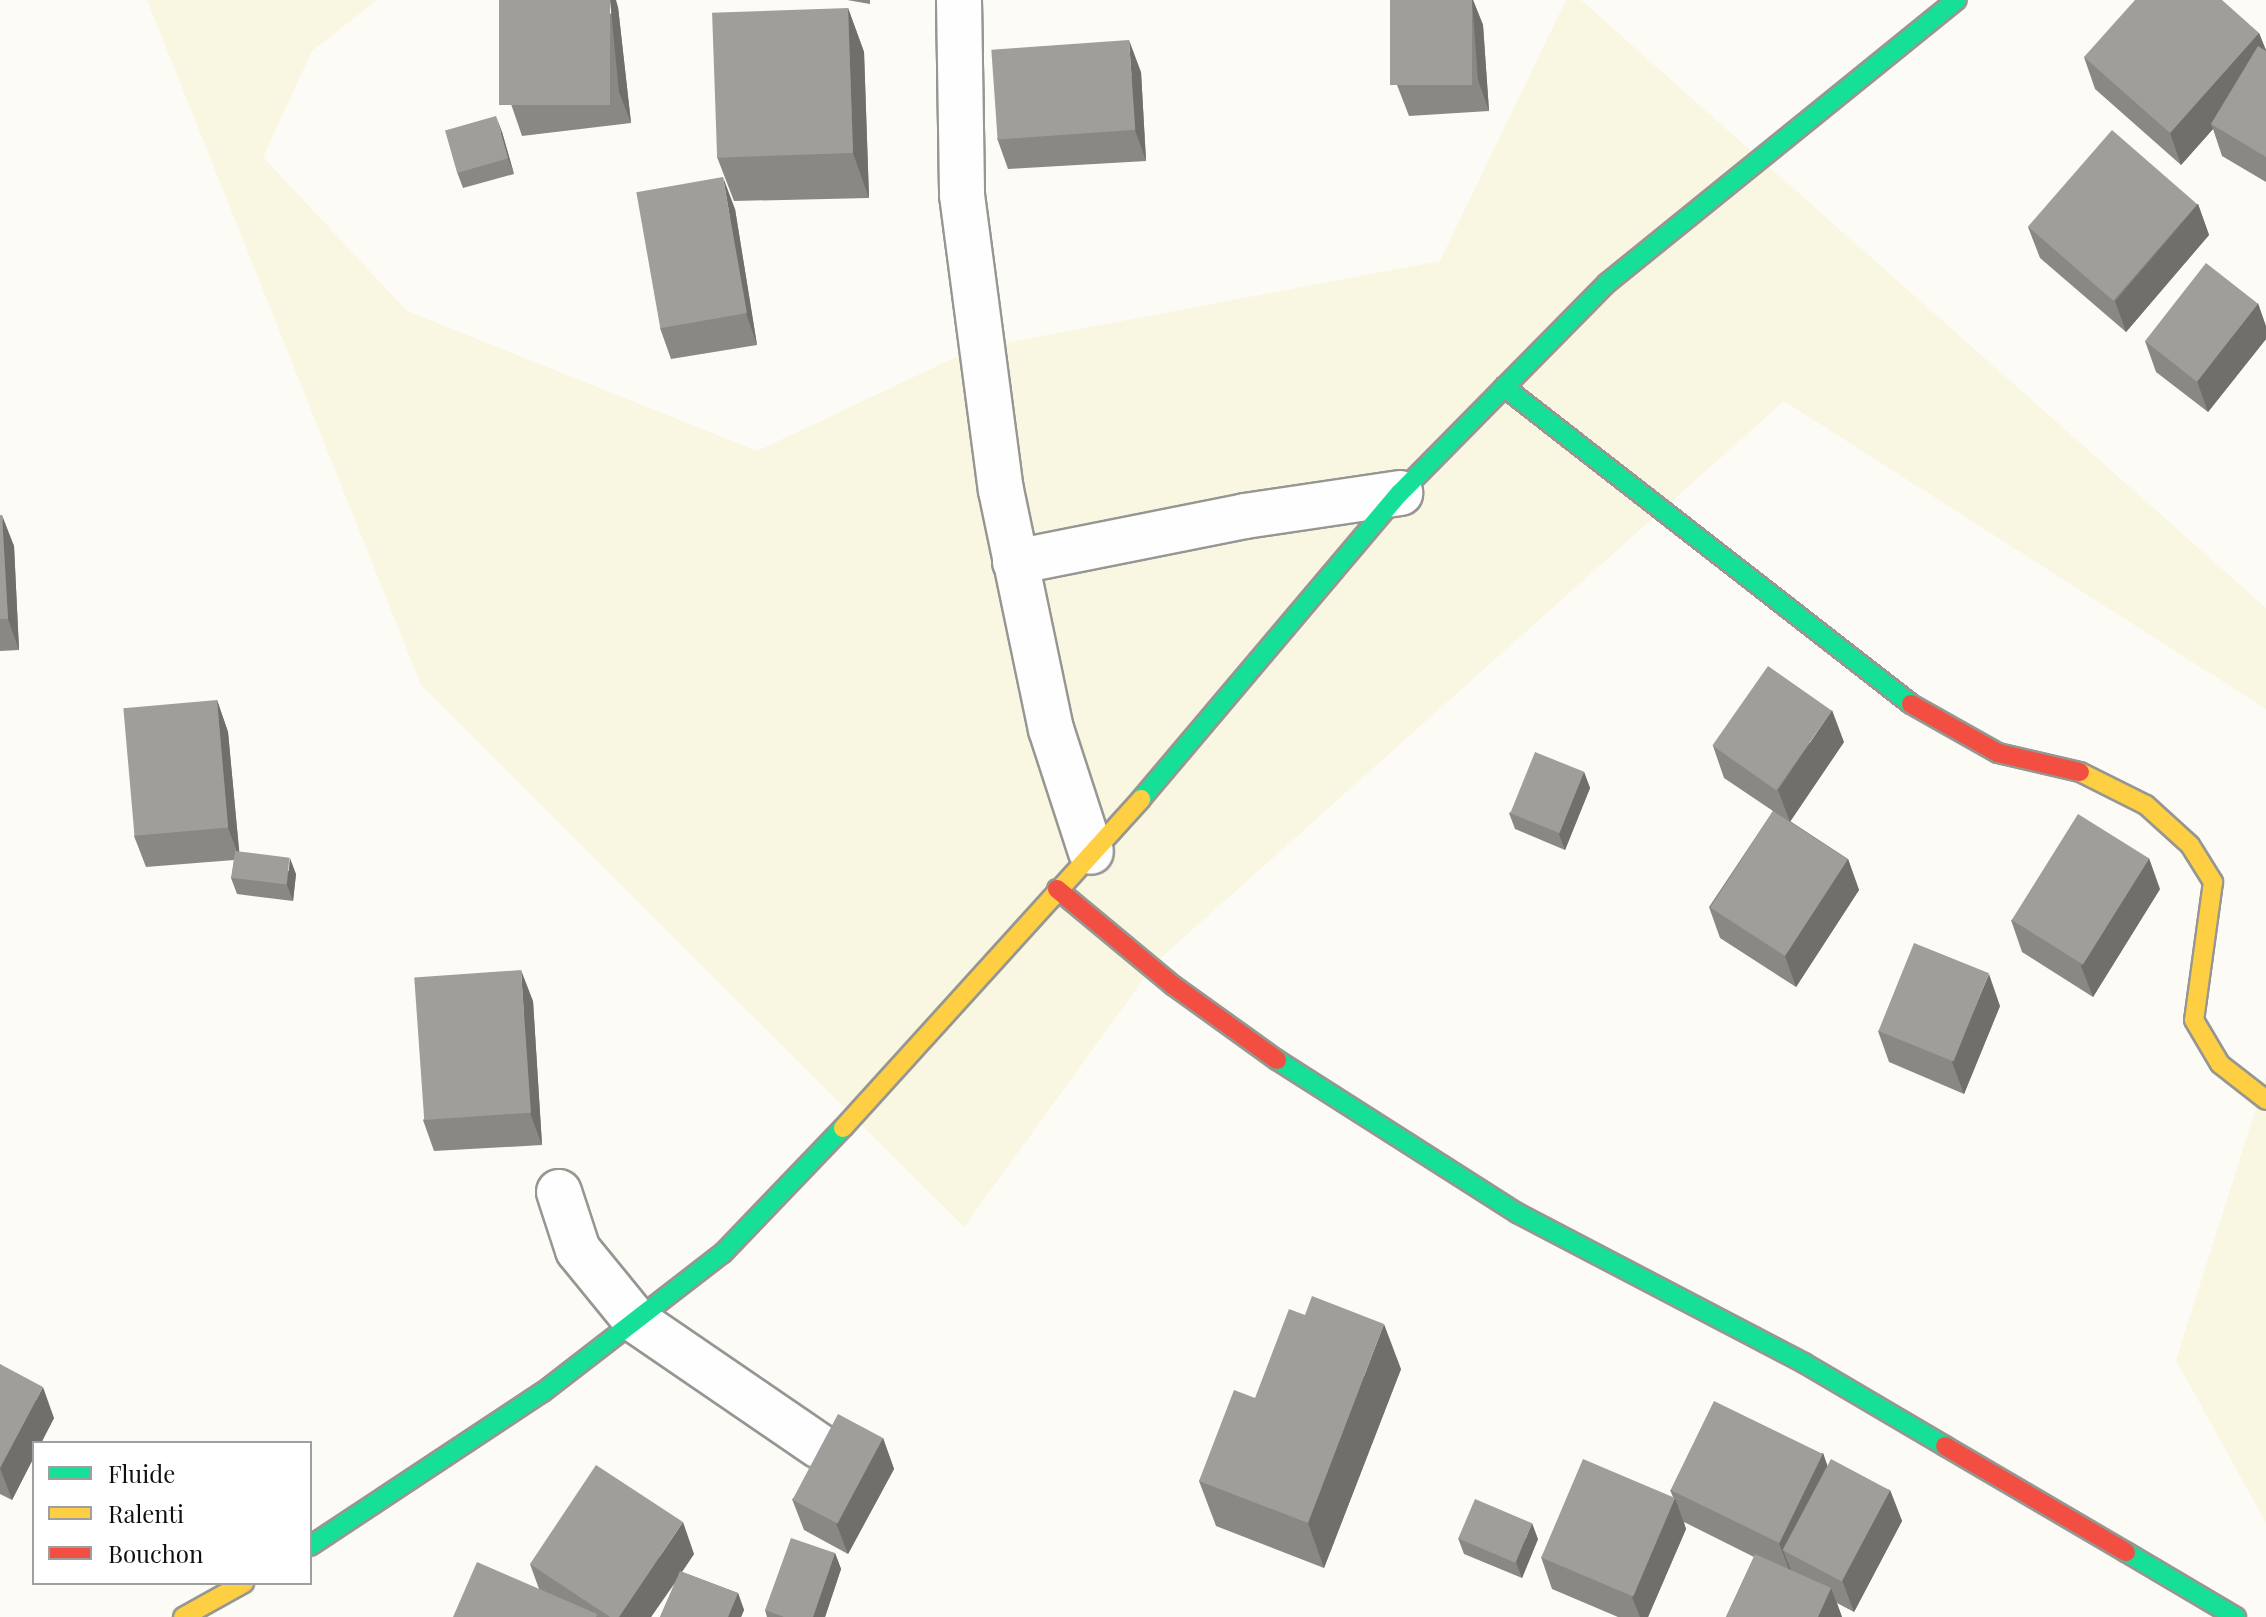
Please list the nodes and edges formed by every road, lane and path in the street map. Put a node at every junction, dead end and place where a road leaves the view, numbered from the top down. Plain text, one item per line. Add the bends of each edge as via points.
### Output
1 (959, 0) edge
2 (1957, 0) edge
3 (1504, 387) junction
4 (1400, 493) junction
5 (1015, 562) junction
6 (1091, 852) junction
7 (1057, 889) junction
8 (2266, 1100) edge
9 (559, 1192) dead end
10 (635, 1320) junction
11 (819, 1446) edge
12 (312, 1545) edge
13 (240, 1585) edge
14 (183, 1617) edge
15 (2236, 1617) edge

1 - 5 street via 962,195
2 - 3 street via 1607,283
3 - 4 street
3 - 8 street via 1924,714 1998,753 2091,775 2146,805 2179,835 2213,882 2194,1020 2220,1064
4 - 5 street via 1245,516
4 - 6 street via 1178,758
5 - 6 street via 1051,729
6 - 7 street
7 - 10 street via 875,1095 734,1242
7 - 15 street via 1174,986 1399,1141 1517,1213 1817,1370
9 - 10 street via 578,1250
10 - 11 street
10 - 12 street via 543,1392
13 - 14 street

